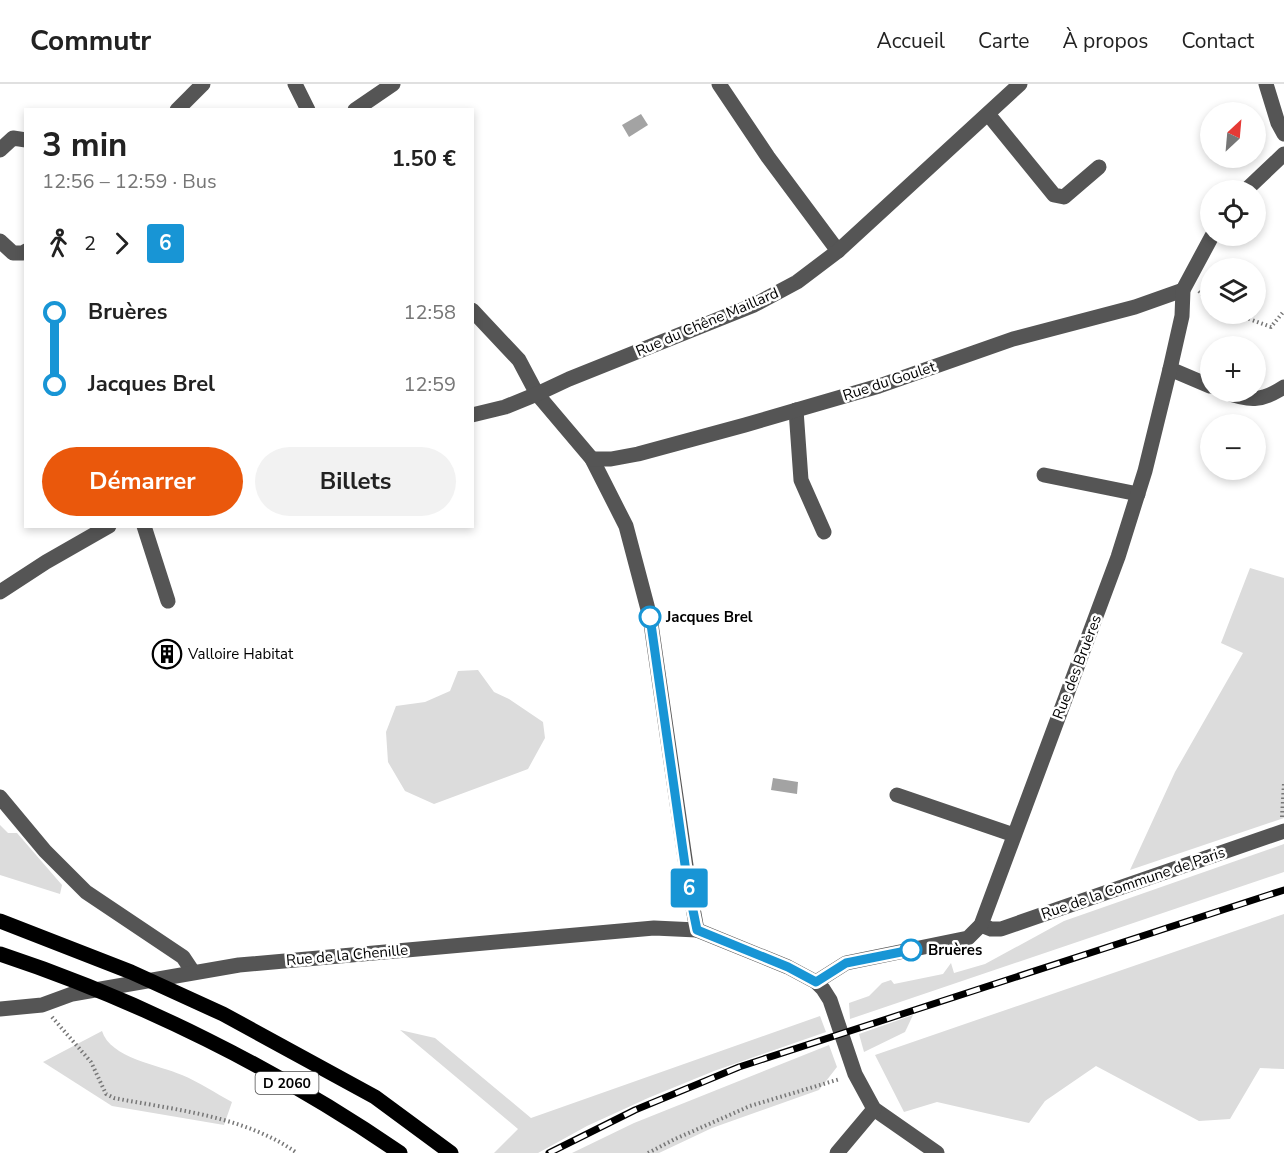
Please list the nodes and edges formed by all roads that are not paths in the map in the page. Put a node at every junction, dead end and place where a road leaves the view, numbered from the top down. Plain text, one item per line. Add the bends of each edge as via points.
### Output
1 (203, 84) edge
2 (295, 84) edge
3 (393, 84) edge
4 (719, 84) edge
5 (1020, 84) edge
6 (1266, 84) edge
7 (179, 108) edge
8 (307, 108) edge
9 (358, 108) edge
10 (988, 114) junction
11 (1284, 134) edge
12 (24, 140) edge
13 (0, 150) edge
14 (1284, 154) edge
15 (1100, 167) dead end
16 (1257, 180) edge
17 (0, 241) edge
18 (1208, 246) edge
19 (838, 251) junction
20 (24, 252) edge
21 (1190, 290) junction
22 (474, 312) edge
23 (1170, 369) junction
24 (1200, 382) edge
25 (1284, 387) edge
26 (537, 394) junction
27 (1266, 396) edge
28 (796, 410) junction
29 (474, 415) edge
30 (592, 459) junction
31 (1044, 475) dead end
32 (1138, 494) junction
33 (105, 528) edge
34 (145, 528) edge
35 (824, 532) dead end
36 (3, 585) edge
37 (168, 601) dead end
38 (897, 795) dead end
39 (0, 797) edge
40 (1284, 829) edge
41 (1014, 835) junction
42 (0, 921) edge
43 (981, 925) junction
44 (697, 930) junction
45 (0, 954) edge
46 (193, 972) junction
47 (816, 982) junction
48 (0, 1009) edge
49 (874, 1109) junction
50 (446, 1150) edge
51 (400, 1153) edge
52 (837, 1153) edge
53 (937, 1153) edge

1 - 7 street
2 - 8 street
3 - 9 street
4 - 19 street
5 - 10 street, Rue du Chêne Maillard
6 - 11 street
10 - 15 street via 1054,195 1064,197
10 - 19 street, Rue du Chêne Maillard
12 - 13 street via 13,138
14 - 16 street
17 - 20 street via 13,253
18 - 21 street, Rue des Bruères
19 - 26 street, Rue du Chêne Maillard via 797,282 754,305
21 - 23 street, Rue des Bruères
21 - 28 street, Rue du Goulet via 1013,339 879,386
22 - 26 street via 519,360
23 - 24 street
23 - 32 street, Rue des Bruères
25 - 27 street
26 - 29 street, Rue du Chêne Maillard
26 - 30 street
28 - 30 street, Rue du Goulet via 638,454
28 - 35 street via 801,480
30 - 44 street via 626,526 650,617
31 - 32 street
32 - 41 street, Rue des Bruères
33 - 36 street
34 - 37 street
38 - 41 street
39 - 46 street via 86,892 183,957
40 - 43 street, Rue de la Commune de Paris via 1001,929
41 - 43 street, Rue des Bruères
42 - 50 main road, D 2060 via 223,1014 375,1097
43 - 47 street via 968,938 846,963
44 - 46 street, Rue de la Chenille via 654,928
44 - 47 street, Rue de la Chenille
45 - 51 main road, D 2060 via 169,1022 307,1093
46 - 48 street, Rue de la Chenille via 72,994 42,1005
47 - 49 street via 830,1000 855,1074
49 - 52 street
49 - 53 street

